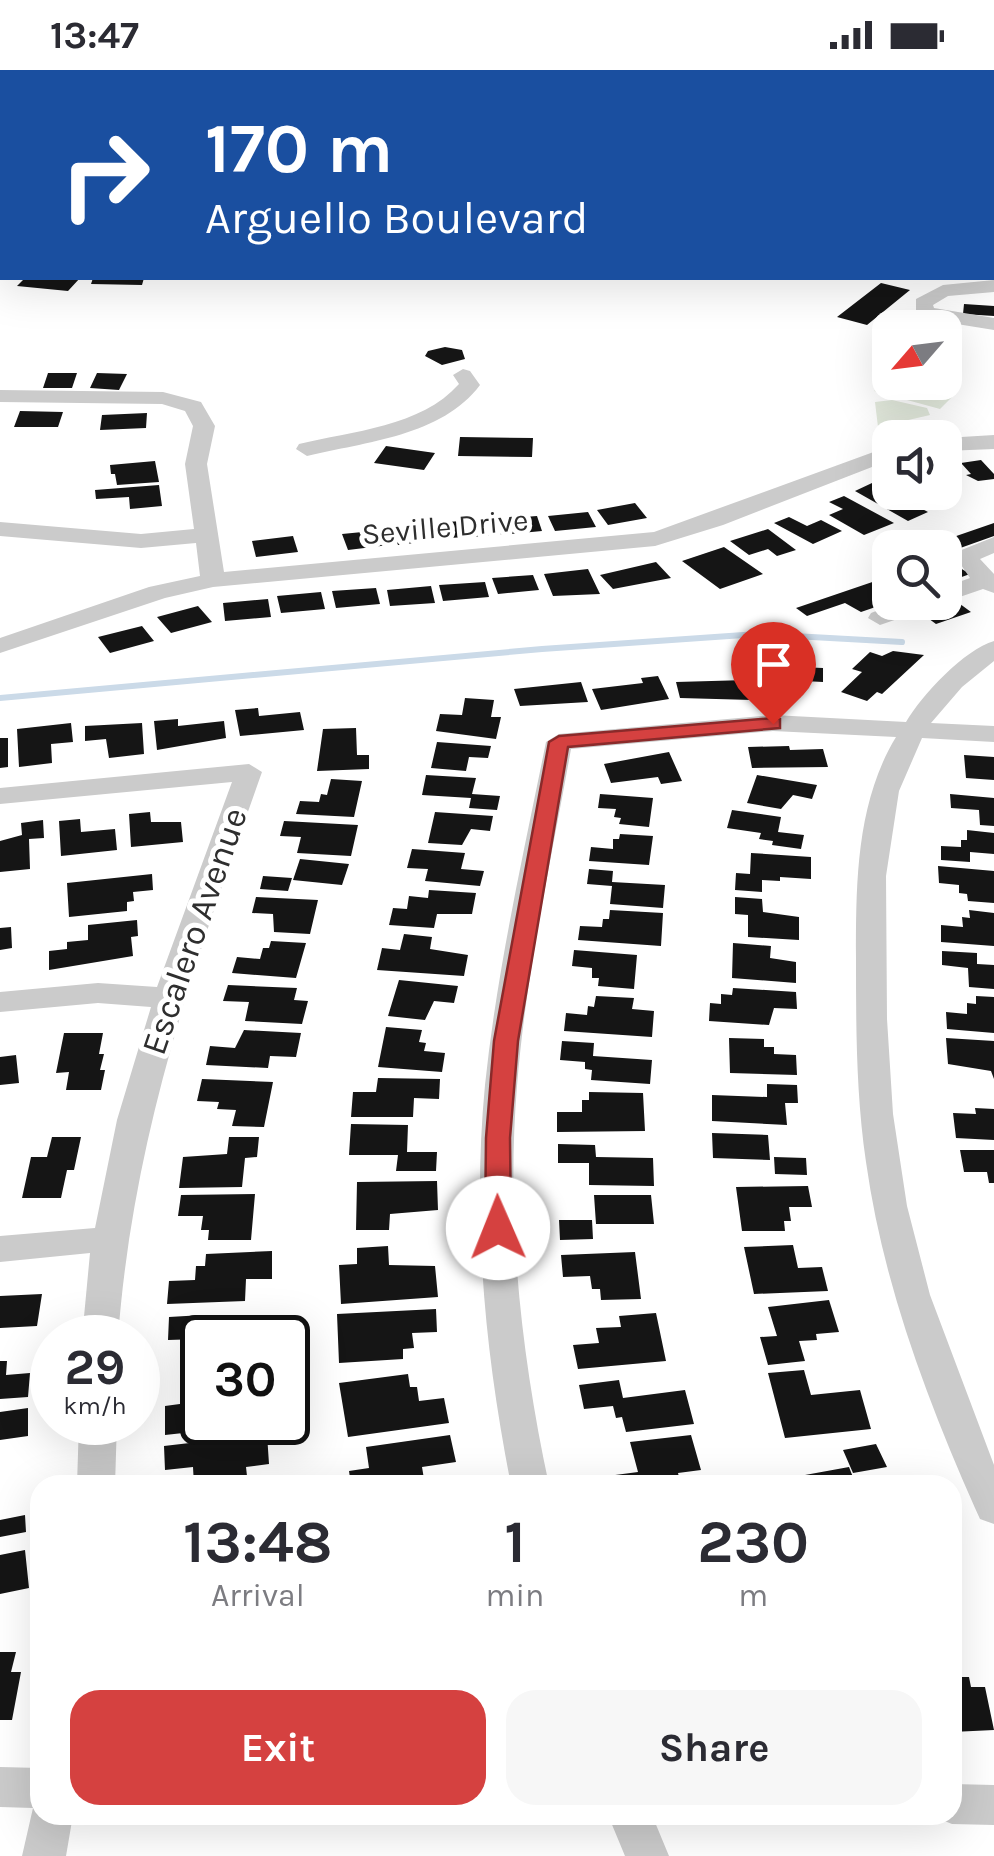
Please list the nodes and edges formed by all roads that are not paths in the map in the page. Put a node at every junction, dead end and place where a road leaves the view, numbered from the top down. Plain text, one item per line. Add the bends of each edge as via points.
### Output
1 (994, 286) edge
2 (994, 324) edge
3 (463, 374) dead end
4 (0, 396) edge
5 (994, 442) edge
6 (962, 443) edge
7 (307, 449) dead end
8 (872, 459) edge
9 (0, 529) edge
10 (206, 535) junction
11 (994, 544) edge
12 (212, 580) junction
13 (990, 583) edge
14 (962, 590) edge
15 (0, 646) edge
16 (994, 649) edge
17 (914, 728) junction
18 (994, 734) edge
19 (0, 796) edge
20 (168, 998) junction
21 (0, 1002) edge
22 (109, 1239) junction
23 (0, 1249) edge
24 (102, 1315) edge
25 (97, 1445) edge
26 (96, 1475) edge
27 (528, 1475) edge
28 (994, 1508) edge
29 (0, 1788) edge
30 (30, 1788) edge
31 (962, 1804) edge
32 (994, 1805) edge
33 (49, 1825) edge
34 (634, 1825) edge
35 (44, 1856) edge
36 (647, 1856) edge

1 - 2 street via 943,290 923,303 926,313
3 - 7 street via 470,385 463,397 426,417
4 - 10 street via 163,398 193,408 204,426 196,464
5 - 6 street
8 - 12 street, Seville Drive via 655,539
9 - 10 street via 141,542
10 - 12 street
11 - 13 street via 967,556 970,568
12 - 15 street, Seville Drive
13 - 14 street
16 - 17 street
17 - 18 street
17 - 27 street via 773,724 559,742 512,996 498,1138 504,1326
17 - 28 street via 886,784 872,846 876,1110 911,1287
19 - 20 street, Escalero Avenue via 249,772
20 - 21 street via 98,993
20 - 22 street, Escalero Avenue via 135,1109
22 - 23 street
22 - 24 street, Escalero Avenue
25 - 26 street
29 - 30 street
31 - 32 street
33 - 35 street
34 - 36 street

